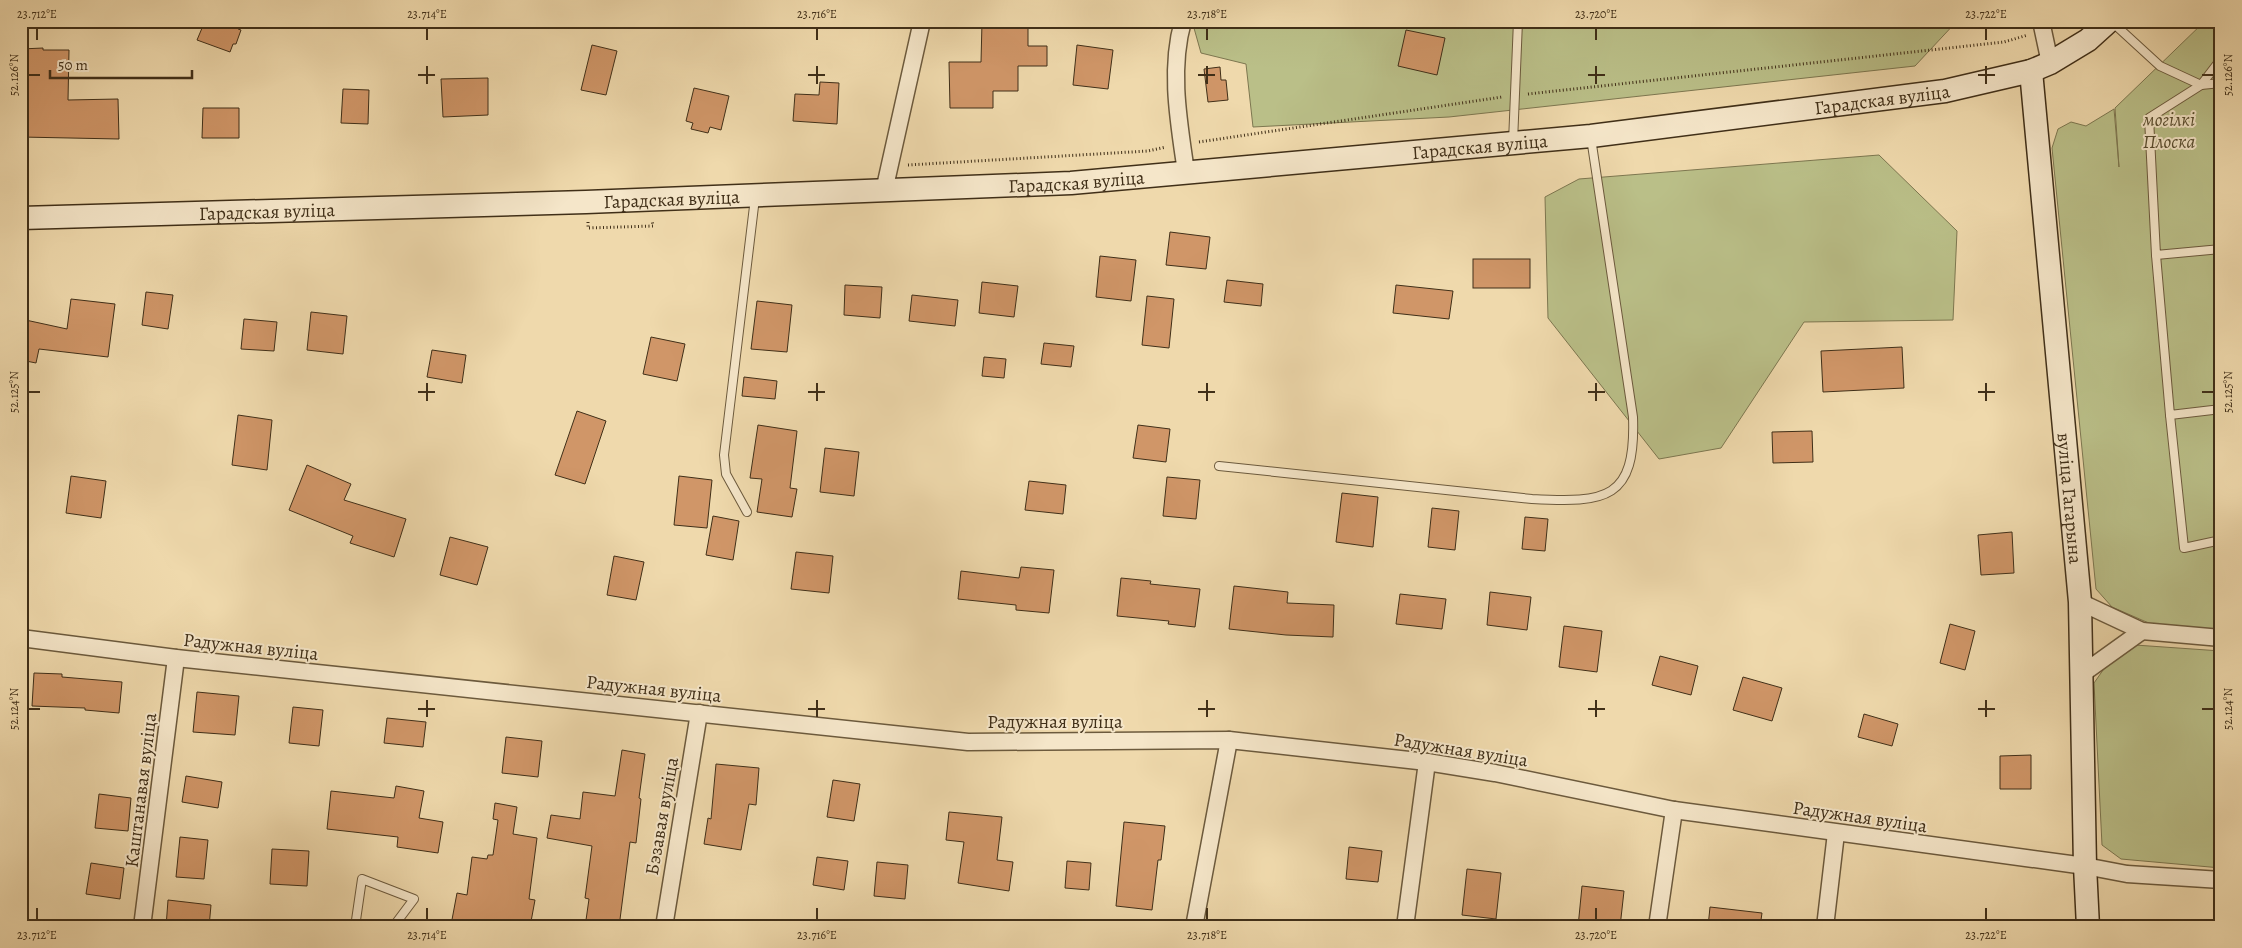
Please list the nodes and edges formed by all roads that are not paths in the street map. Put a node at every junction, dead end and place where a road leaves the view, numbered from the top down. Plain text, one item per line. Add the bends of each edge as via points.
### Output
1 (922, 21) edge
2 (1183, 21) edge
3 (1518, 21) edge
4 (2110, 21) edge
5 (2042, 26) edge
6 (2221, 59) edge
7 (2040, 67) junction
8 (2221, 84) edge
9 (2200, 85) junction
10 (1591, 136) junction
11 (1513, 143) junction
12 (1186, 172) junction
13 (884, 192) junction
14 (755, 196) junction
15 (21, 218) edge
16 (2221, 249) edge
17 (2156, 255) junction
18 (2221, 410) edge
19 (2170, 415) junction
20 (1219, 466) dead end
21 (747, 512) dead end
22 (2221, 540) edge
23 (2080, 602) junction
24 (2142, 631) junction
25 (21, 638) edge
26 (2221, 638) edge
27 (176, 658) junction
28 (2082, 674) junction
29 (699, 713) junction
30 (1229, 740) junction
31 (1427, 762) junction
32 (1674, 810) junction
33 (1836, 833) junction
34 (2085, 866) junction
35 (2221, 880) edge
36 (142, 927) edge
37 (355, 927) edge
38 (393, 927) edge
39 (664, 927) edge
40 (1194, 927) edge
41 (1405, 927) edge
42 (1657, 927) edge
43 (1825, 927) edge
44 (2088, 927) edge

1 - 13 street
2 - 12 street via 1176,88
3 - 11 lane
4 - 7 main road, Гарадская вуліца via 2088,40
4 - 9 lane via 2160,66
5 - 7 street
6 - 9 lane
7 - 10 main road, Гарадская вуліца via 1945,91
7 - 23 main road, вуліца Гагарына
8 - 9 lane
9 - 17 lane via 2149,118
10 - 11 main road, Гарадская вуліца
10 - 20 lane via 1634,440 1628,472 1614,490 1601,496 1563,501
11 - 12 main road, Гарадская вуліца
12 - 13 main road, Гарадская вуліца via 1071,183
13 - 14 main road, Гарадская вуліца
14 - 15 main road, Гарадская вуліца
14 - 21 lane via 724,455 726,474
16 - 17 lane
17 - 19 lane
18 - 19 lane
19 - 22 lane via 2184,548
23 - 24 street
23 - 28 main road, вуліца Гагарына
24 - 26 street
24 - 28 street
25 - 27 street, Радужная вуліца
27 - 29 street, Радужная вуліца
27 - 36 street, Каштанавая вуліца
28 - 34 main road, вуліца Гагарына
29 - 30 street, Радужная вуліца via 968,742
29 - 39 street, Бэзавая вуліца
30 - 31 street, Радужная вуліца
30 - 40 street
31 - 32 street, Радужная вуліца
31 - 41 street
32 - 33 street, Радужная вуліца
32 - 42 street
33 - 34 street, Радужная вуліца
33 - 43 street
34 - 35 street, Радужная вуліца via 2127,874
34 - 44 main road, вуліца Гагарына
37 - 38 lane via 362,879 414,899

